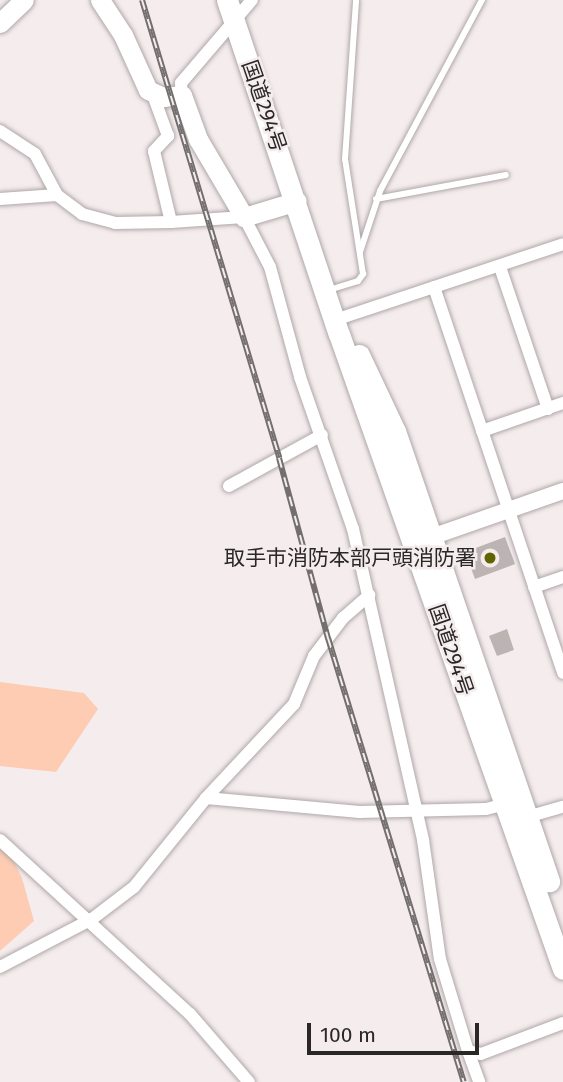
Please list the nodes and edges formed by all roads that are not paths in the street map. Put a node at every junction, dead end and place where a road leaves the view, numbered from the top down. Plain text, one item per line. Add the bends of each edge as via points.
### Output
1 (24, 0) edge
2 (100, 0) edge
3 (252, 0) edge
4 (356, 0) edge
5 (482, 0) edge
6 (231, 10) edge
7 (0, 23) edge
8 (153, 95) junction
9 (182, 95) junction
10 (0, 131) edge
11 (506, 175) dead end
12 (57, 195) junction
13 (0, 199) edge
14 (376, 200) junction
15 (297, 201) junction
16 (244, 217) junction
17 (171, 222) junction
18 (563, 244) edge
19 (359, 254) junction
20 (500, 267) junction
21 (434, 287) junction
22 (328, 291) junction
23 (338, 319) junction
24 (563, 403) edge
25 (548, 409) junction
26 (482, 431) junction
27 (322, 435) junction
28 (229, 486) dead end
29 (563, 491) edge
30 (508, 510) junction
31 (424, 540) junction
32 (563, 577) edge
33 (534, 587) junction
34 (369, 595) junction
35 (563, 673) edge
36 (206, 798) junction
37 (506, 804) junction
38 (563, 807) edge
39 (417, 811) junction
40 (527, 817) junction
41 (0, 840) edge
42 (92, 919) junction
43 (563, 923) edge
44 (0, 967) edge
45 (563, 969) edge
46 (563, 1023) edge
47 (468, 1051) junction
48 (248, 1082) edge
49 (479, 1082) edge

1 - 7 main road
2 - 8 main road
3 - 6 street
4 - 19 lane via 345,159
5 - 14 lane
6 - 9 street via 181,83
6 - 15 highway, 国道294号
8 - 9 main road
8 - 17 street via 168,136 154,151
9 - 16 main road via 198,139
10 - 12 street via 36,154
11 - 14 lane
12 - 13 street
12 - 17 street via 82,214 115,223
14 - 19 lane
15 - 16 main road
15 - 22 highway, 国道294号
16 - 17 street
16 - 27 street via 270,267 300,377
18 - 20 street
19 - 22 lane via 363,274 358,281
20 - 21 street
20 - 25 street
21 - 23 street
21 - 26 street
22 - 23 highway, 国道294号
23 - 31 highway, 国道294号 via 395,432
24 - 25 street
25 - 26 street
26 - 30 street
27 - 28 street
27 - 34 street
29 - 30 street
30 - 31 street
30 - 33 street
31 - 37 highway, 国道294号
31 - 40 highway, 国道294号
32 - 33 street
33 - 35 street
34 - 36 street via 343,618 314,656 294,704
34 - 39 street
36 - 39 street via 359,812
36 - 42 street via 134,887
37 - 39 street
37 - 45 highway, 国道294号
38 - 40 street
39 - 47 street via 440,959
40 - 43 highway, 国道294号
41 - 42 street
42 - 44 street
42 - 48 street via 190,1014
46 - 47 street via 481,1054
47 - 49 street

